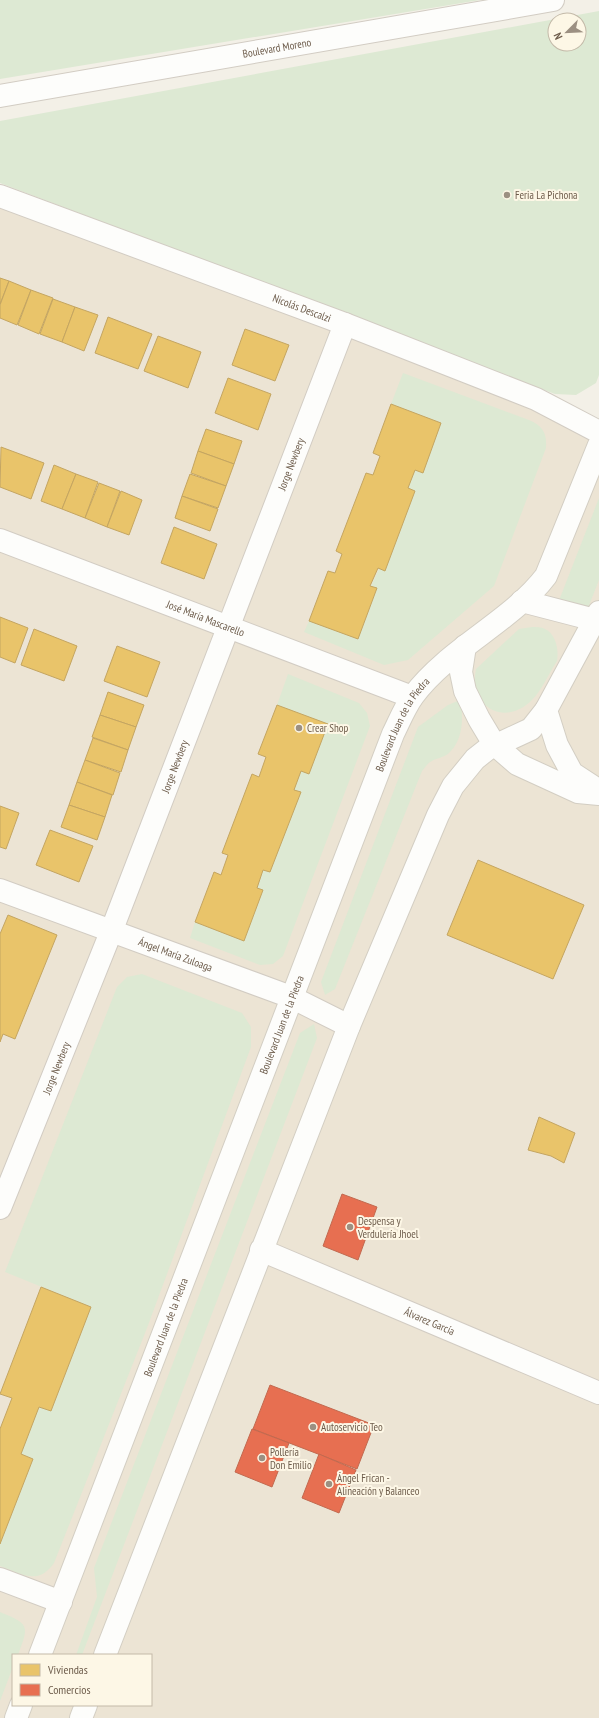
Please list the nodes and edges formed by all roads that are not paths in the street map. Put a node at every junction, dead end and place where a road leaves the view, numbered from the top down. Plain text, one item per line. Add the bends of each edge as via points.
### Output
1 (553, 0) edge
2 (0, 96) edge
3 (0, 196) edge
4 (345, 324) junction
5 (599, 432) edge
6 (599, 445) edge
7 (0, 540) edge
8 (522, 601) junction
9 (598, 618) edge
10 (229, 627) junction
11 (464, 646) junction
12 (412, 697) junction
13 (546, 710) junction
14 (494, 744) junction
15 (599, 790) edge
16 (599, 794) edge
17 (0, 890) edge
18 (111, 932) junction
19 (291, 997) junction
20 (349, 1026) junction
21 (0, 1208) edge
22 (261, 1250) junction
23 (599, 1393) edge
24 (0, 1579) edge
25 (60, 1602) junction
26 (40, 1654) edge
27 (105, 1654) edge
28 (21, 1706) edge
29 (86, 1706) edge
30 (16, 1718) edge
31 (81, 1718) edge

1 - 2 street, Boulevard Moreno
3 - 4 street, Nicolás Descalzi
4 - 5 street, Nicolás Descalzi via 536,399
4 - 10 street, Jorge Newbery
6 - 8 street, Boulevard Juan de la Piedra via 546,576
7 - 10 street, José María Mascarello
8 - 9 street
8 - 11 street, Boulevard Juan de la Piedra
9 - 13 street
10 - 12 street, José María Mascarello
10 - 18 street, Jorge Newbery
11 - 12 street, Boulevard Juan de la Piedra
11 - 14 street via 461,672 465,691
12 - 19 street, Boulevard Juan de la Piedra via 393,734
13 - 14 street via 531,728
13 - 15 street via 557,745 572,772
14 - 16 street via 517,764 578,792
14 - 20 street via 475,759 453,786 438,815
17 - 18 street, Ángel María Zuloaga
18 - 19 street, Ángel María Zuloaga
18 - 21 street, Jorge Newbery
19 - 20 street, Ángel María Zuloaga
19 - 25 street, Boulevard Juan de la Piedra
20 - 22 street
22 - 23 street, Álvarez García
22 - 27 street
24 - 25 street
25 - 26 street, Boulevard Juan de la Piedra
28 - 30 street
29 - 31 street

